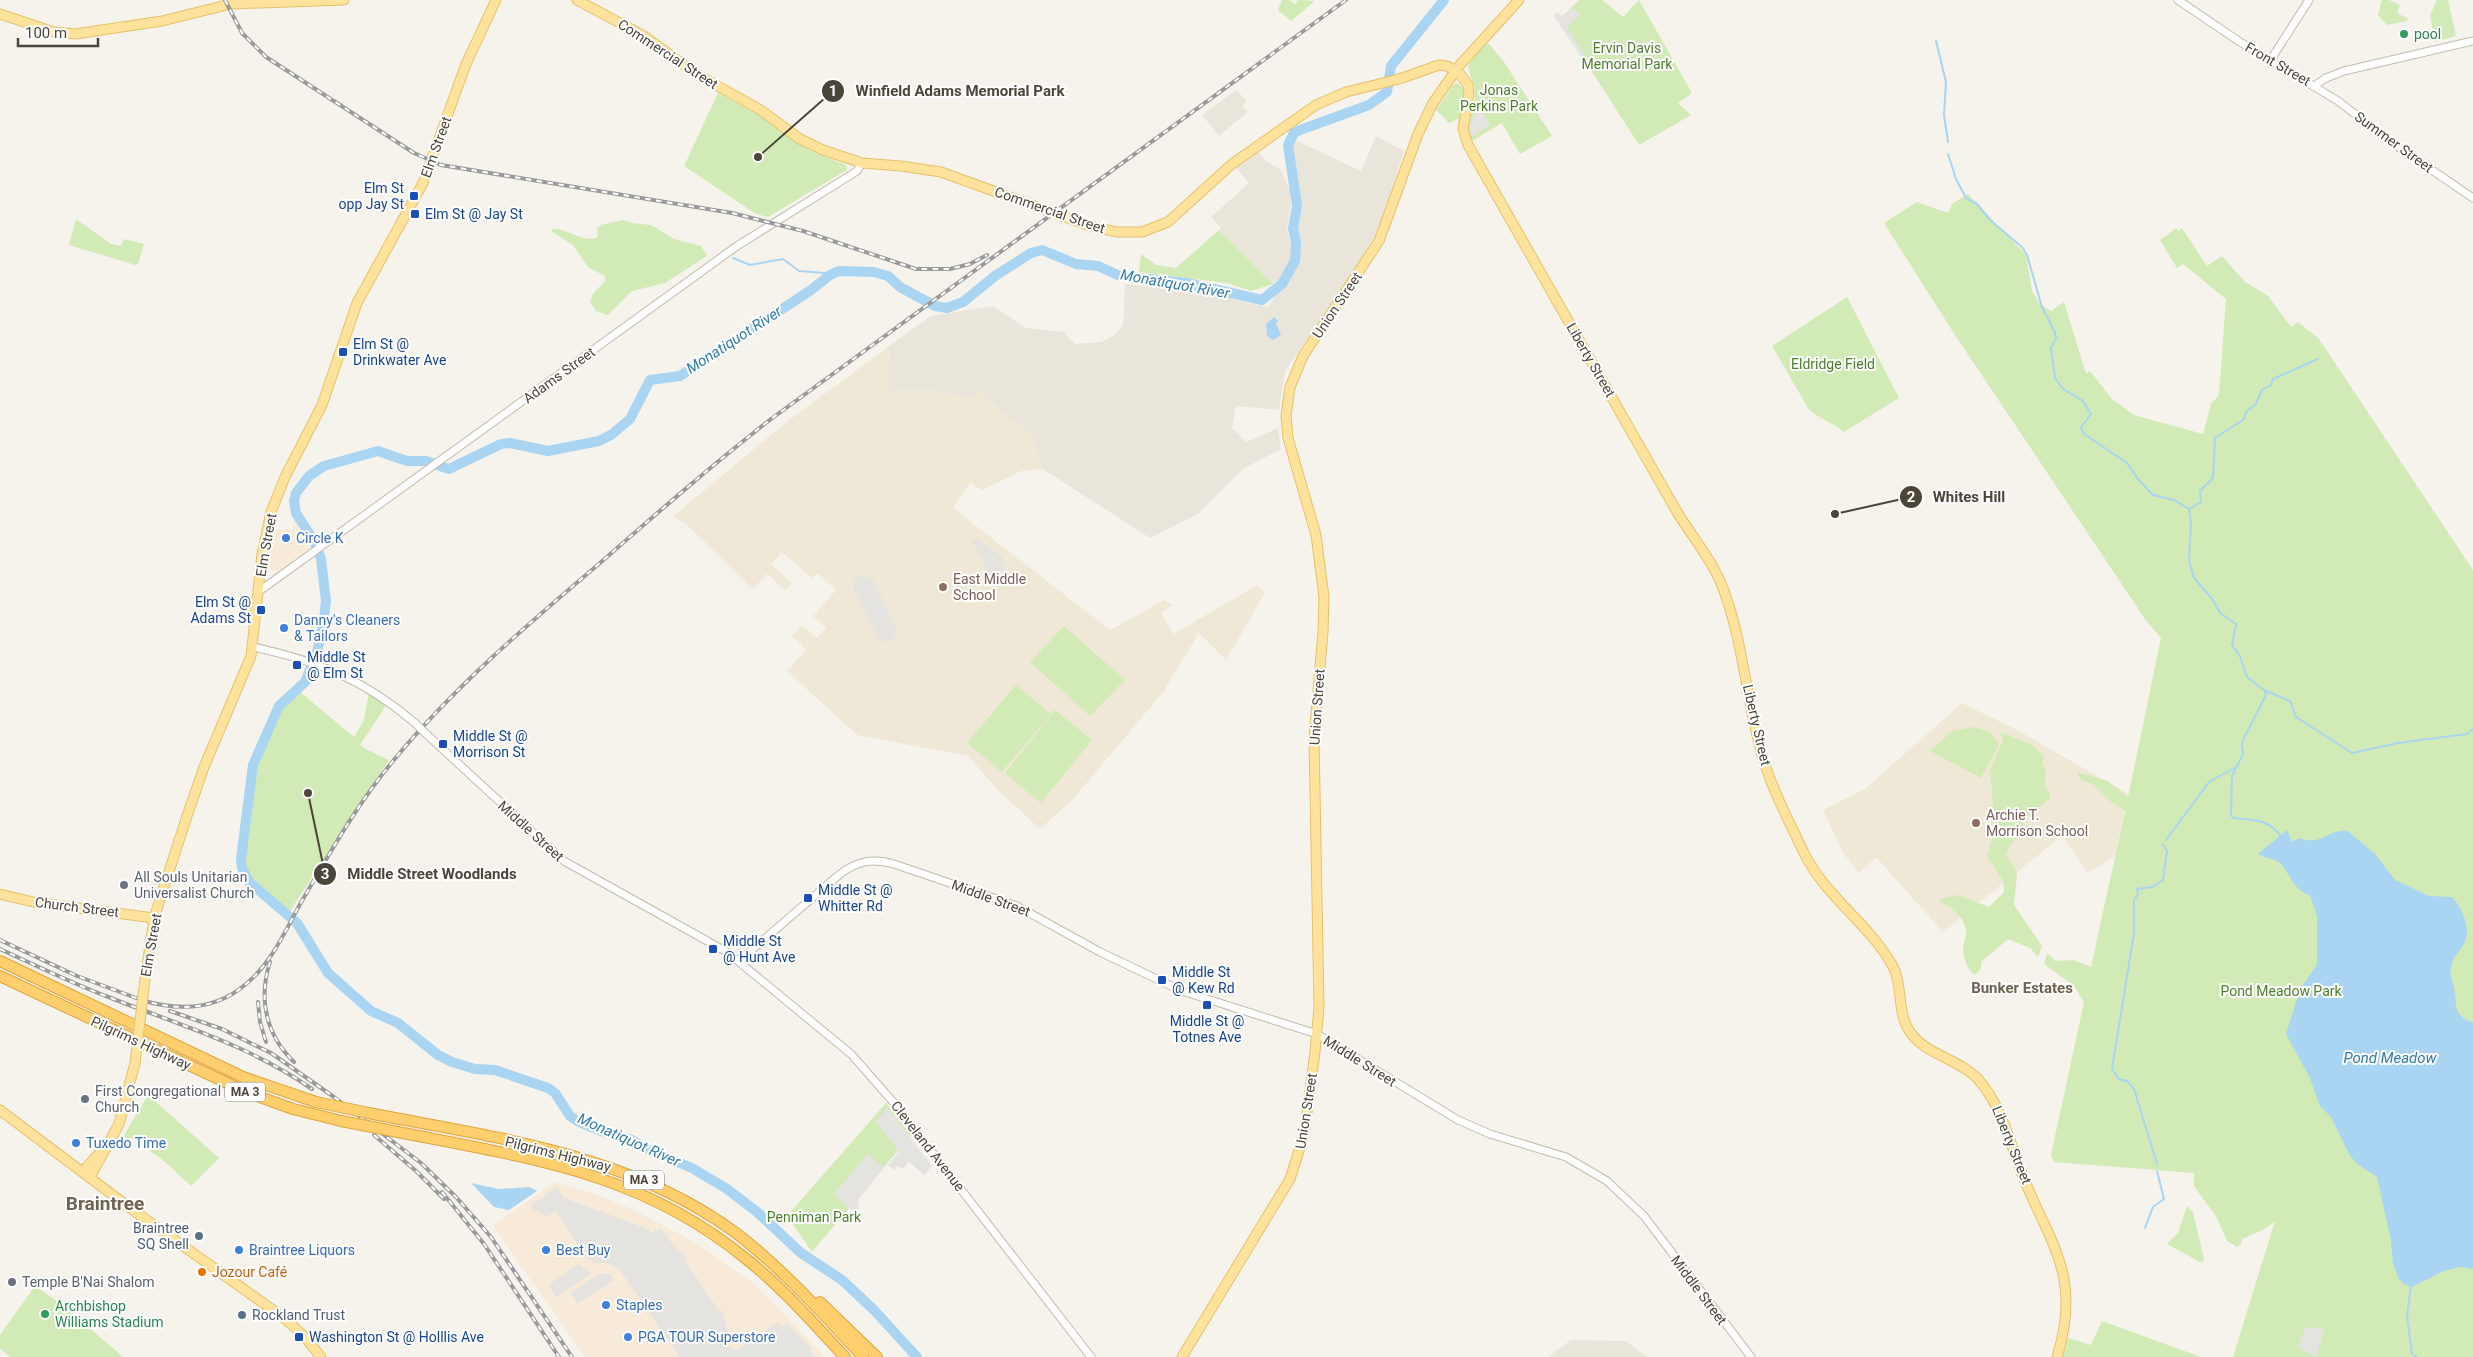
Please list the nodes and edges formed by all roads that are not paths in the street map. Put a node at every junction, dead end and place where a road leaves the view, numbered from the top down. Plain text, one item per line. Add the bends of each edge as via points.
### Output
1 (344, 0) edge
2 (496, 0) edge
3 (577, 0) edge
4 (1519, 0) edge
5 (2178, 0) edge
6 (2309, 0) edge
7 (0, 14) edge
8 (2473, 41) edge
9 (2270, 60) junction
10 (1455, 71) junction
11 (2314, 86) junction
12 (862, 163) junction
13 (2473, 198) edge
14 (258, 592) junction
15 (253, 647) junction
16 (0, 894) edge
17 (154, 918) junction
18 (739, 961) junction
19 (0, 962) edge
20 (0, 976) edge
21 (1317, 1034) junction
22 (0, 1110) edge
23 (86, 1174) junction
24 (773, 1264) junction
25 (810, 1319) junction
26 (321, 1357) edge
27 (838, 1357) edge
28 (845, 1357) edge
29 (863, 1357) edge
30 (876, 1357) edge
31 (1091, 1357) edge
32 (1182, 1357) edge
33 (1751, 1357) edge
34 (2057, 1357) edge

1 - 7 main road via 231,4 162,21 75,34 58,33
2 - 14 main road, Elm Street via 466,64 422,183 357,303 319,411 277,495 266,533
3 - 12 main road, Commercial Street via 649,39 805,142
4 - 10 main road
5 - 9 street, Front Street
6 - 9 street
8 - 11 street, Front Street via 2344,71
9 - 11 street, Front Street
10 - 12 main road, Commercial Street via 1439,65 1346,92 1307,110 1227,168 1171,220 1138,233 1087,226 941,172
10 - 21 main road, Union Street via 1422,123 1379,241 1303,356 1293,377 1288,399 1288,438 1316,535 1324,597 1313,754
10 - 34 main road, Liberty Street via 1464,78 1468,88 1463,125 1468,145 1723,587 1763,758 1809,863 1823,885 1893,966 1900,983 1904,1019 1910,1032 1923,1045 1972,1074 2002,1114 2021,1171 2055,1243 2062,1266 2066,1321
11 - 13 street, Summer Street
12 - 14 street, Adams Street via 857,171 732,249
14 - 15 main road, Elm Street
15 - 17 main road, Elm Street via 245,675 194,793
15 - 18 street, Middle Street, bridge via 309,662 373,690 424,732 564,862
16 - 17 main road, Church Street via 33,902
17 - 23 main road, Elm Street, bridge via 135,1063 124,1113 110,1144
18 - 21 street, Middle Street via 848,868 860,862 878,860 1018,906 1182,991
18 - 31 street, Cleveland Avenue via 834,1039 872,1076
19 - 24 highway, Pilgrims Highway / MA 3, bridge via 243,1077 316,1102 558,1151 613,1168 694,1206 735,1232
20 - 25 highway, Pilgrims Highway / MA 3, bridge via 246,1092 292,1109 564,1166 647,1196 698,1224 739,1252
21 - 32 main road, Union Street via 1304,1135 1292,1174 1280,1199 1234,1267
21 - 33 street, Middle Street via 1458,1120 1490,1134 1566,1157 1612,1184 1644,1216
22 - 23 main road
23 - 26 main road via 284,1318
24 - 29 highway, Pilgrims Highway / MA 3
24 - 30 highway via 831,1312
25 - 27 highway
25 - 28 highway, Pilgrims Highway / MA 3

